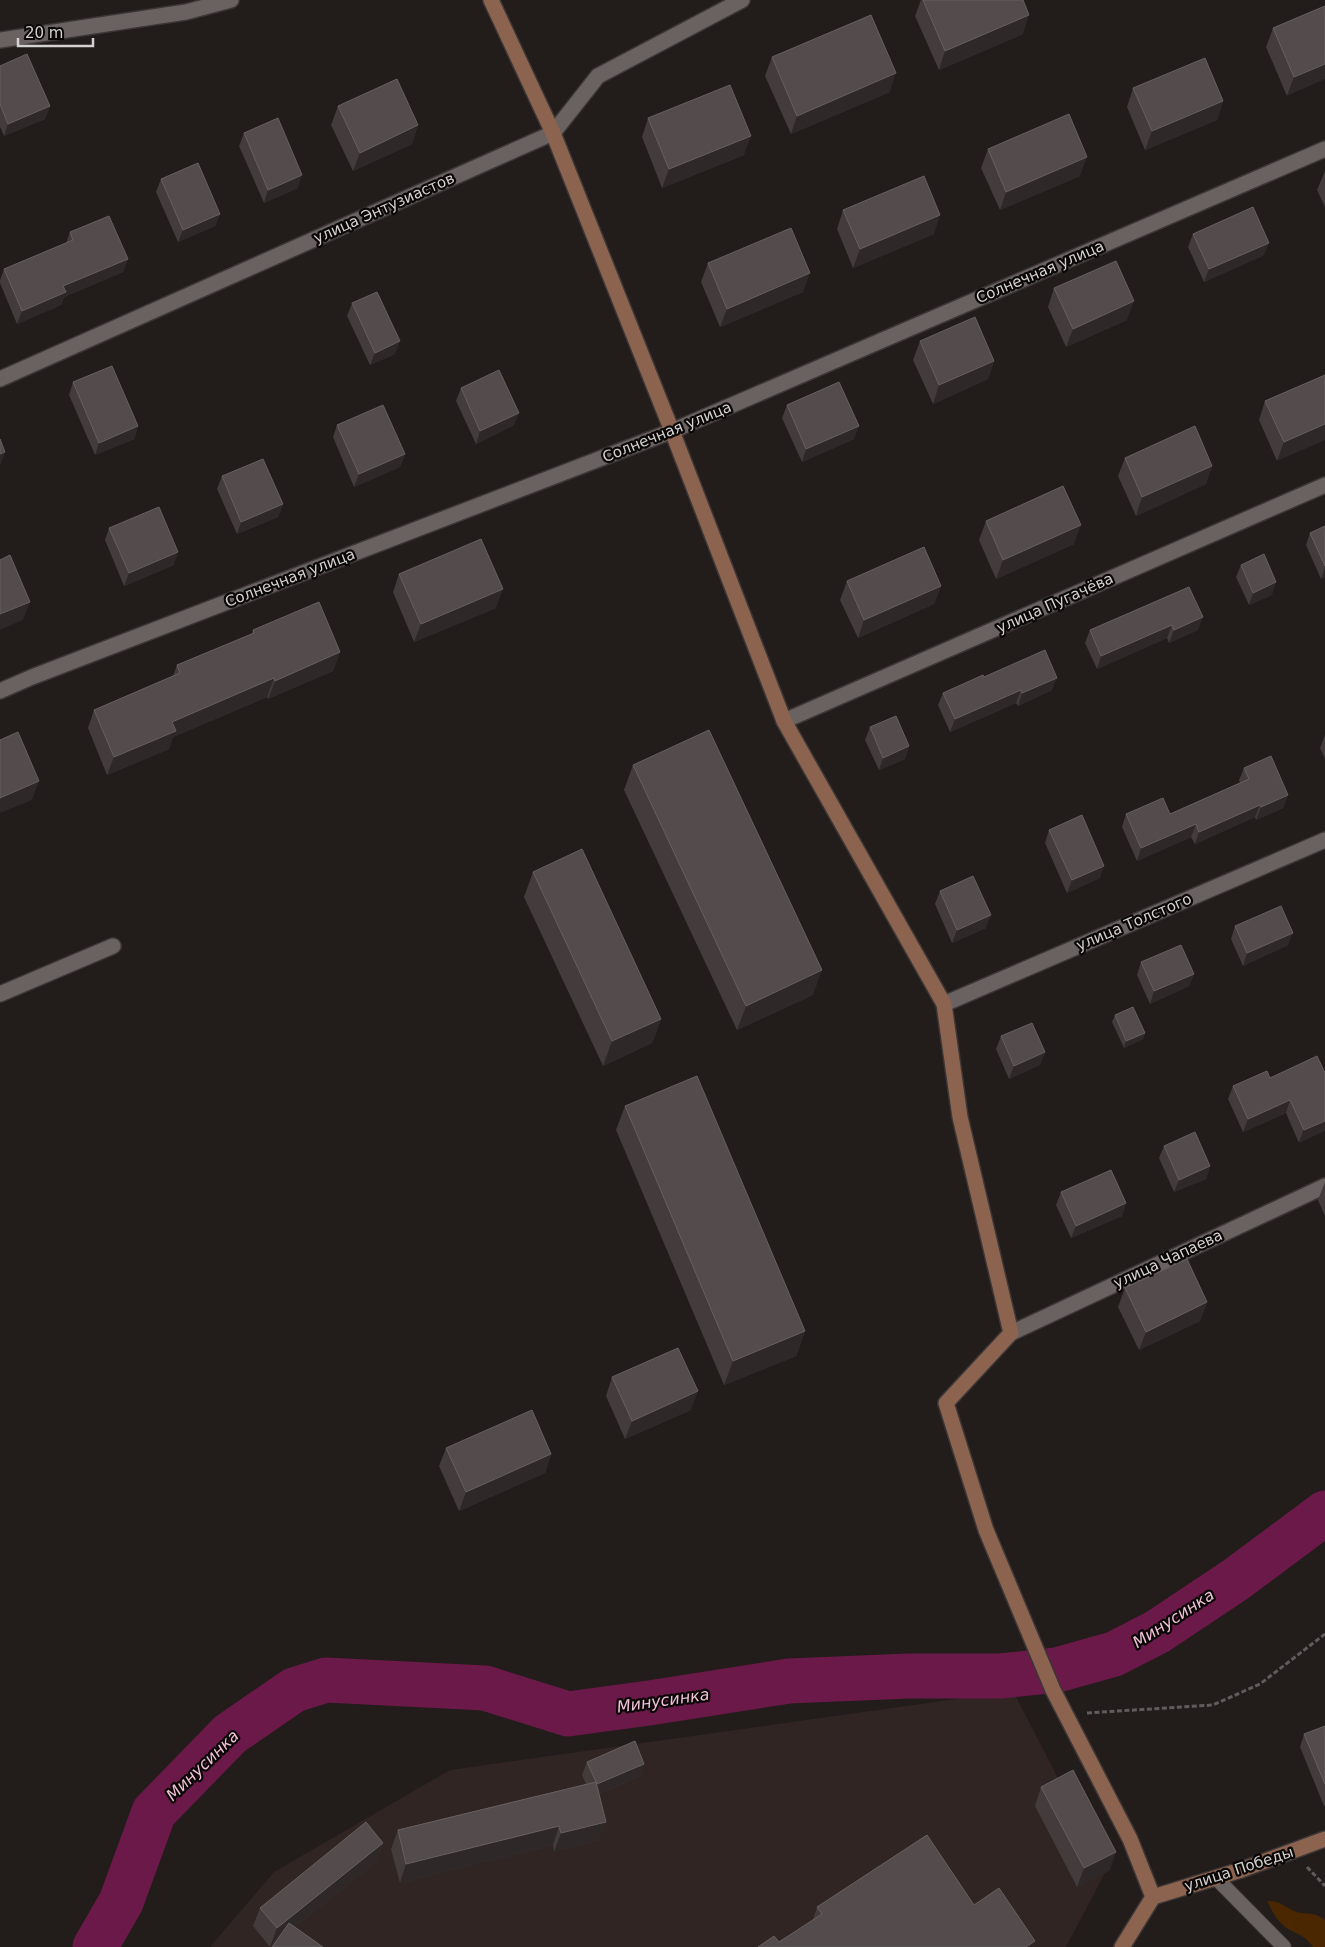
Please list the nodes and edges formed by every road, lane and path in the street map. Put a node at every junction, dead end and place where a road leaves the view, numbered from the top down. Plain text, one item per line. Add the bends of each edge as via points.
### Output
1 (231, 0) edge
2 (491, 0) edge
3 (742, 0) edge
4 (0, 40) edge
5 (553, 133) junction
6 (1325, 149) edge
7 (0, 379) edge
8 (672, 431) junction
9 (1325, 485) edge
10 (0, 691) edge
11 (784, 721) junction
12 (1325, 840) edge
13 (113, 946) dead end
14 (0, 994) edge
15 (944, 1004) junction
16 (1325, 1186) edge
17 (1011, 1333) junction
18 (1325, 1634) edge
19 (1066, 1716) junction
20 (1325, 1839) edge
21 (1216, 1878) junction
22 (1153, 1897) junction
23 (1122, 1947) edge
24 (1284, 1947) edge

1 - 4 street via 186,12
2 - 5 street
3 - 5 street, улица Энтузиастов via 598,76
5 - 7 street, улица Энтузиастов
5 - 8 street
6 - 8 street, Солнечная улица
8 - 10 street, Солнечная улица
8 - 11 street
9 - 11 street, улица Пугачёва
11 - 15 street
12 - 15 street, улица Толстого
13 - 14 street
15 - 17 street via 960,1117
16 - 17 street, улица Чапаева
17 - 19 street via 946,1403 986,1530
18 - 19 path via 1260,1684 1214,1705
19 - 22 street via 1130,1839
20 - 21 street, улица Победы
21 - 22 street, улица Победы
21 - 24 lane
22 - 23 street

